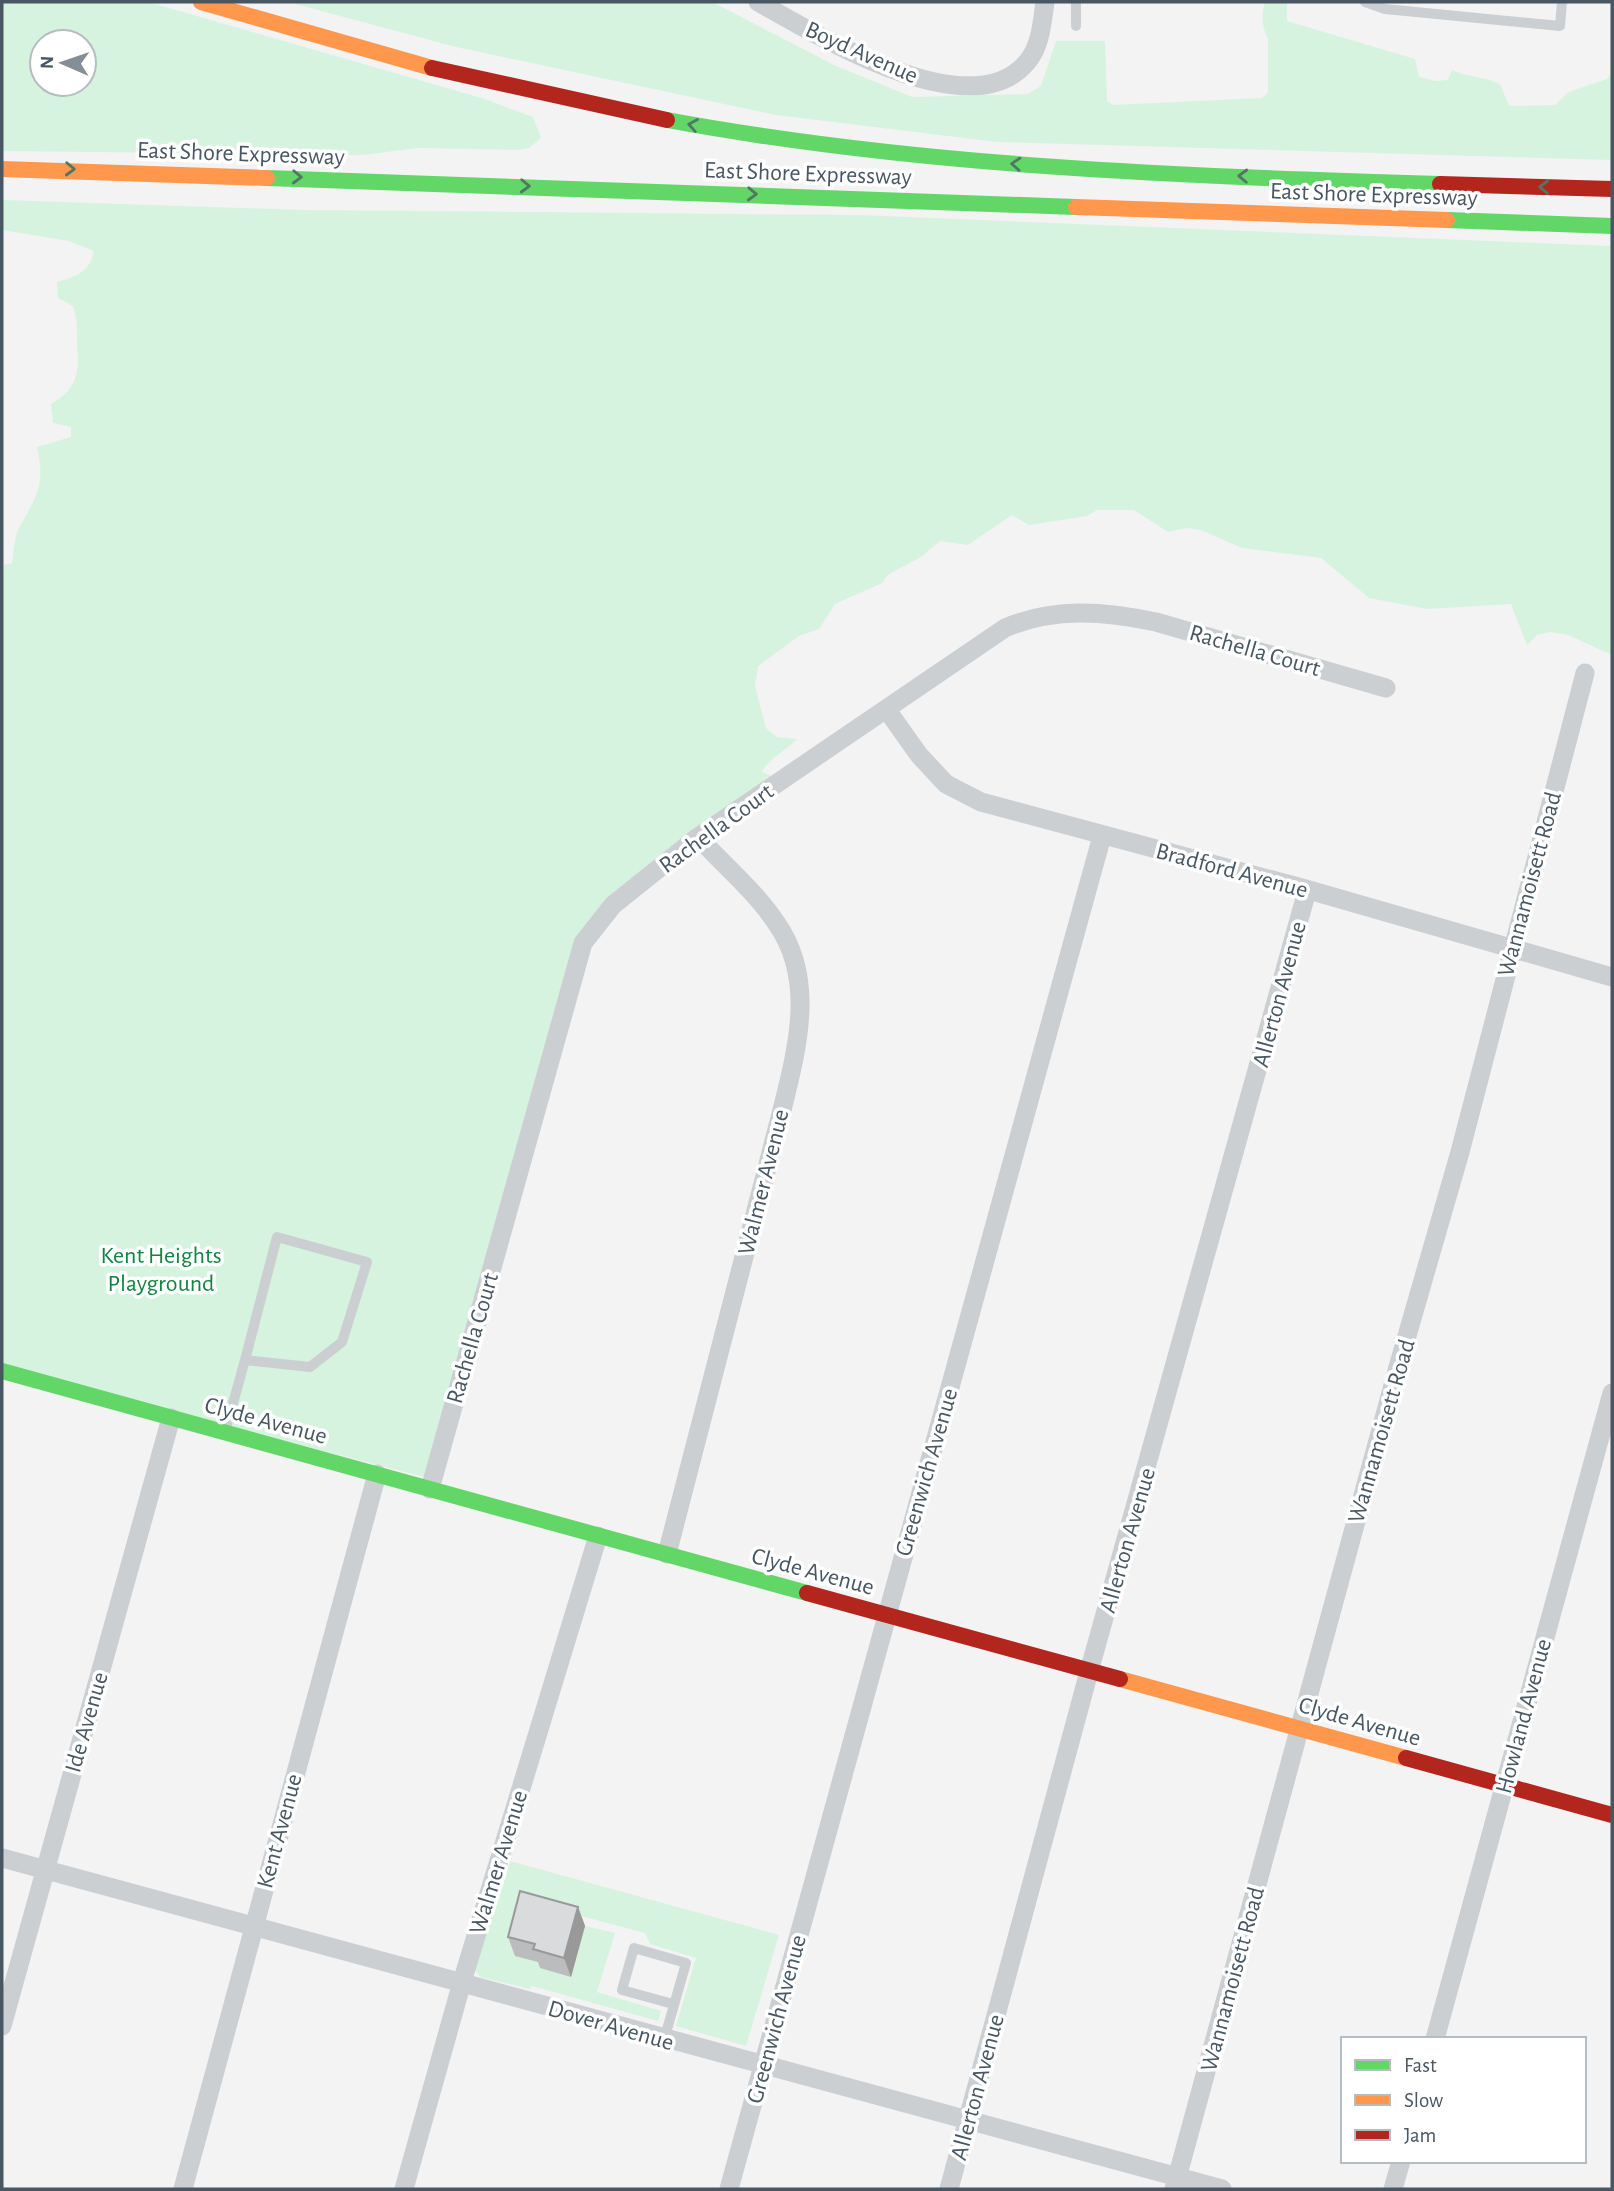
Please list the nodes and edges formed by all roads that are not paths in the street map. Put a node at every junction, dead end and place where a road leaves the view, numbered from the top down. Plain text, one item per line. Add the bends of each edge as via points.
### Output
1 (201, 2) edge
2 (758, 2) edge
3 (1045, 2) edge
4 (1076, 2) edge
5 (1365, 2) edge
6 (1562, 2) edge
7 (1076, 26) dead end
8 (2, 169) edge
9 (1612, 189) edge
10 (1612, 226) edge
11 (1585, 673) dead end
12 (1386, 688) dead end
13 (887, 710) junction
14 (1102, 836) junction
15 (698, 837) junction
16 (1307, 891) junction
17 (1511, 949) junction
18 (1612, 977) edge
19 (245, 1360) junction
20 (2, 1371) edge
21 (1612, 1393) edge
22 (170, 1418) junction
23 (225, 1432) junction
24 (377, 1474) junction
25 (430, 1489) junction
26 (598, 1536) junction
27 (667, 1554) junction
28 (885, 1613) junction
29 (1090, 1668) junction
30 (1299, 1727) junction
31 (1504, 1786) junction
32 (1612, 1815) edge
33 (2, 1858) edge
34 (44, 1870) junction
35 (253, 1924) junction
36 (462, 1982) junction
37 (673, 2004) junction
38 (2, 2026) edge
39 (1436, 2037) edge
40 (664, 2040) junction
41 (763, 2067) junction
42 (967, 2120) junction
43 (1400, 2163) edge
44 (1175, 2183) edge
45 (183, 2189) edge
46 (404, 2189) edge
47 (729, 2189) edge
48 (949, 2189) edge
49 (1222, 2189) edge
50 (1393, 2189) edge

9 -> 1 main road, East Shore Expressway via 1041,166 773,138 607,109 452,74
2 - 3 street, Boyd Avenue via 901,74 941,84 975,85 1007,78 1027,62 1039,40
4 - 7 lane
5 - 6 lane via 1385,9 1560,26
8 -> 10 main road, East Shore Expressway
11 - 17 street, Wannamoisett Road
12 - 13 street, Rachella Court via 1156,622 1118,614 1059,613 1031,617 1005,628
13 - 14 street, Bradford Avenue via 946,784 981,802
13 - 15 street, Rachella Court
14 - 16 street, Bradford Avenue
14 - 28 street, Greenwich Avenue
15 - 25 street, Rachella Court via 613,905 583,943
15 - 27 street, Walmer Avenue via 778,924 795,961 801,1004 797,1049
16 - 17 street, Bradford Avenue
16 - 29 street, Allerton Avenue
17 - 18 street, Bradford Avenue
17 - 30 street, Wannamoisett Road via 1460,1152
19 - 19 lane via 310,1367 342,1342 367,1262 277,1237
19 - 23 lane
20 - 22 main road, Clyde Avenue
21 - 31 street, Howland Avenue
22 - 23 main road, Clyde Avenue
22 - 34 street, Ide Avenue
23 - 24 main road, Clyde Avenue
24 - 25 main road, Clyde Avenue
24 - 35 street, Kent Avenue
25 - 26 main road, Clyde Avenue
26 - 27 main road, Clyde Avenue
26 - 36 street, Walmer Avenue
27 - 28 main road, Clyde Avenue
28 - 29 main road, Clyde Avenue
28 - 41 street, Greenwich Avenue
29 - 30 main road, Clyde Avenue
29 - 42 street, Allerton Avenue
30 - 31 main road, Clyde Avenue
30 - 44 street, Wannamoisett Road
31 - 32 main road, Clyde Avenue
31 - 39 street, Howland Avenue
33 - 34 street, Dover Avenue
34 - 35 street, Dover Avenue
34 - 38 street, Ide Avenue
35 - 36 street, Dover Avenue
35 - 45 street, Kent Avenue
36 - 40 street, Dover Avenue
36 - 46 street, Walmer Avenue
37 - 37 lane via 686,1963 634,1948 622,1990
37 - 40 lane
40 - 41 street, Dover Avenue
41 - 42 street, Dover Avenue
41 - 47 street, Greenwich Avenue
42 - 44 street, Dover Avenue
42 - 48 street, Allerton Avenue
43 - 50 street
44 - 49 street, Dover Avenue

